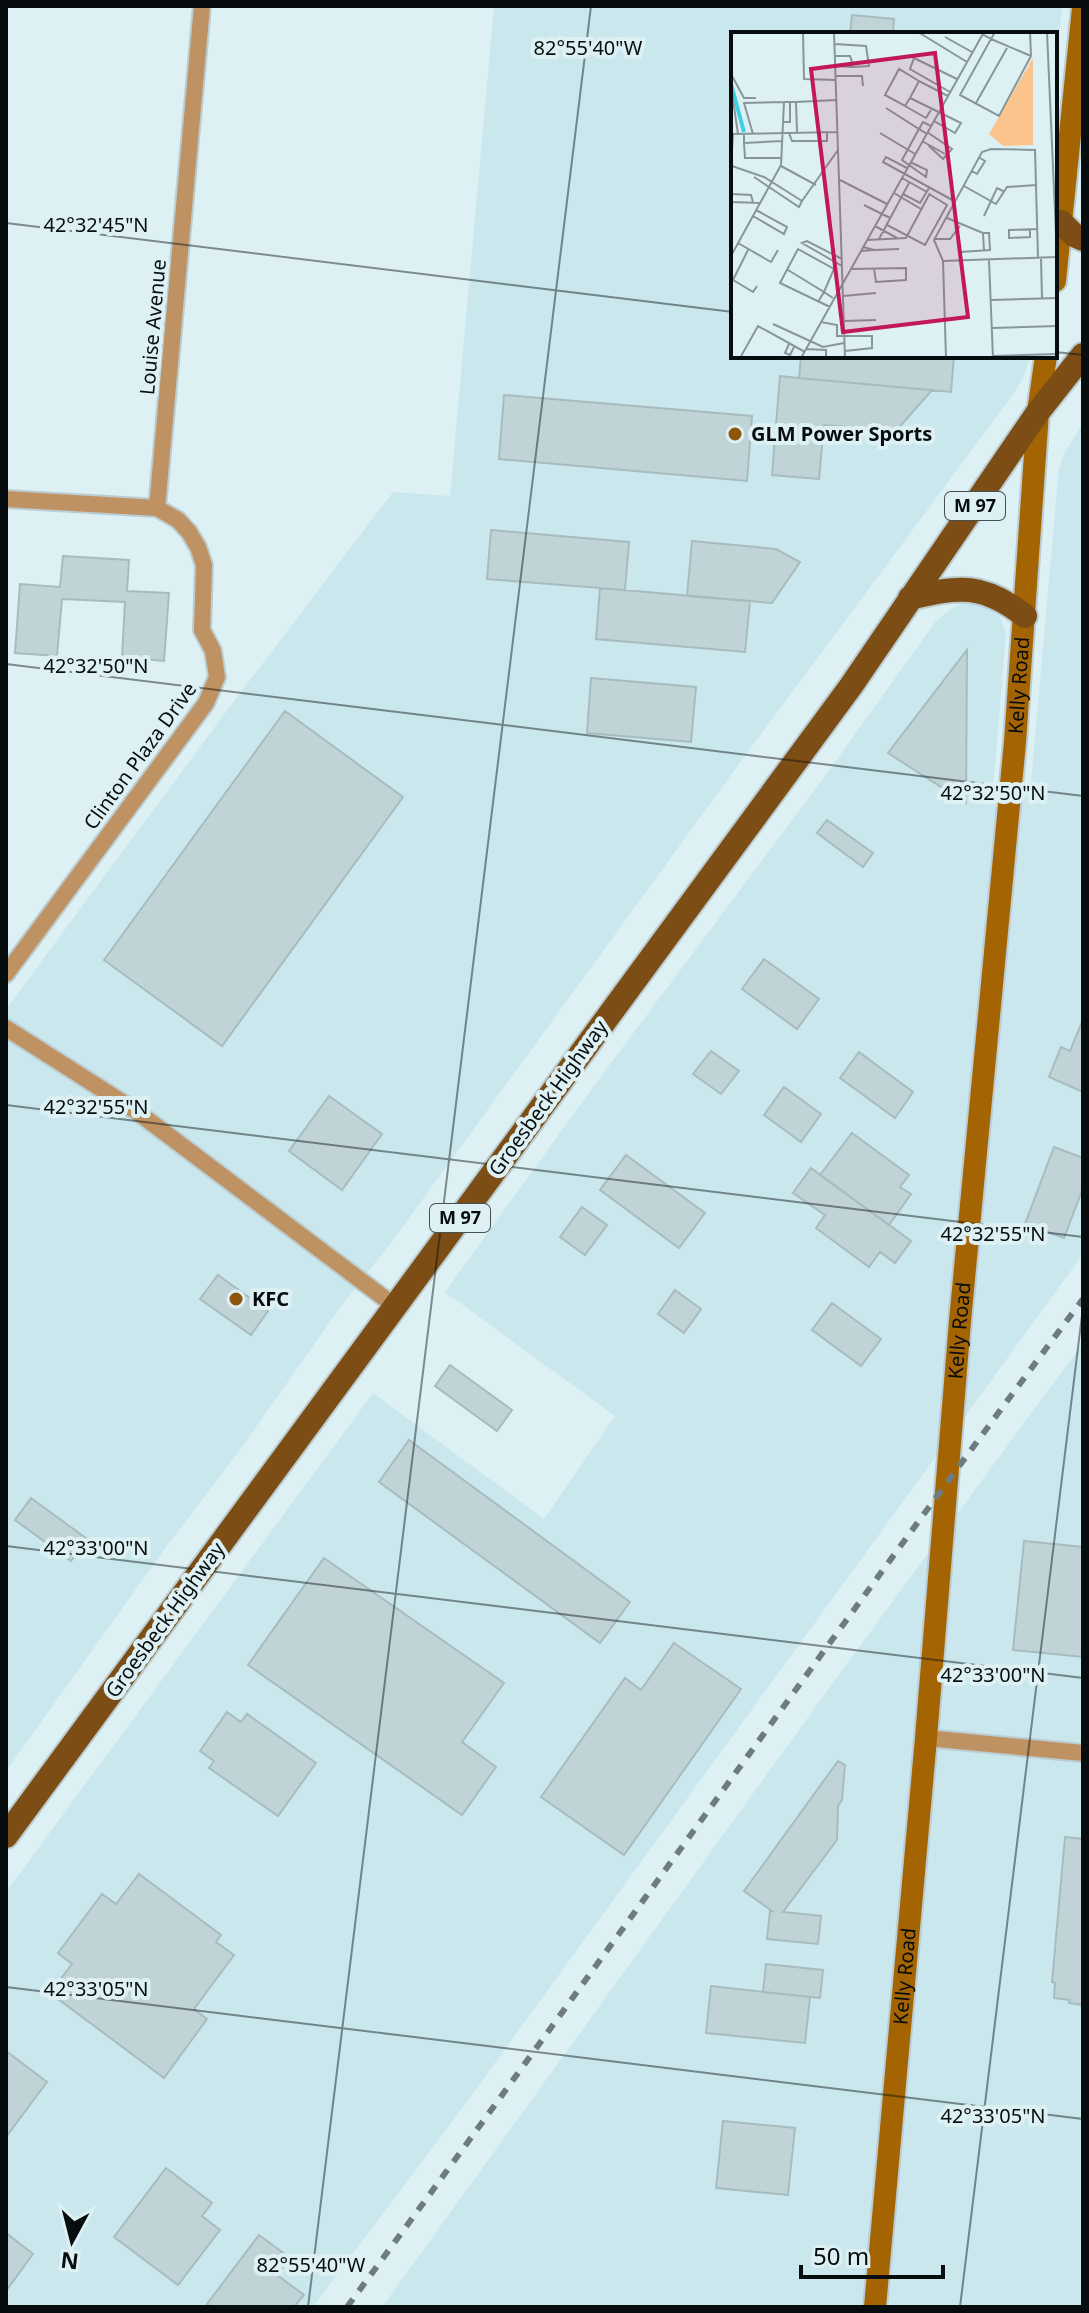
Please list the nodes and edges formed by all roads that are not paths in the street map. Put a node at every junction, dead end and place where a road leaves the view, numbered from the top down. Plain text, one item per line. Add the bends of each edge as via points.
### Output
1 (202, 6) edge
2 (1083, 8) edge
3 (1061, 222) junction
4 (1083, 239) edge
5 (1057, 261) edge
6 (1083, 355) edge
7 (1046, 358) edge
8 (1038, 412) junction
9 (6, 499) edge
10 (157, 508) junction
11 (910, 598) junction
12 (1025, 616) junction
13 (6, 974) edge
14 (6, 1028) edge
15 (396, 1307) junction
16 (926, 1738) junction
17 (1083, 1753) edge
18 (6, 1836) edge
19 (875, 2307) edge

1 - 10 street, Louise Avenue
2 - 3 street
3 - 4 main road
3 - 5 street
6 - 8 main road, Groesbeck Highway / M 97
7 - 8 street, Kelly Road
8 - 11 main road, Groesbeck Highway / M 97
8 - 12 street, Kelly Road
9 - 10 street
10 - 13 street, Clinton Plaza Drive via 178,520 204,565 202,630 216,664 213,690
11 - 12 main road via 942,590 983,591
11 - 15 main road, Groesbeck Highway / M 97
12 - 16 street, Kelly Road
14 - 15 street via 136,1111
15 - 18 main road, Groesbeck Highway / M 97
16 - 17 street
16 - 19 street, Kelly Road

